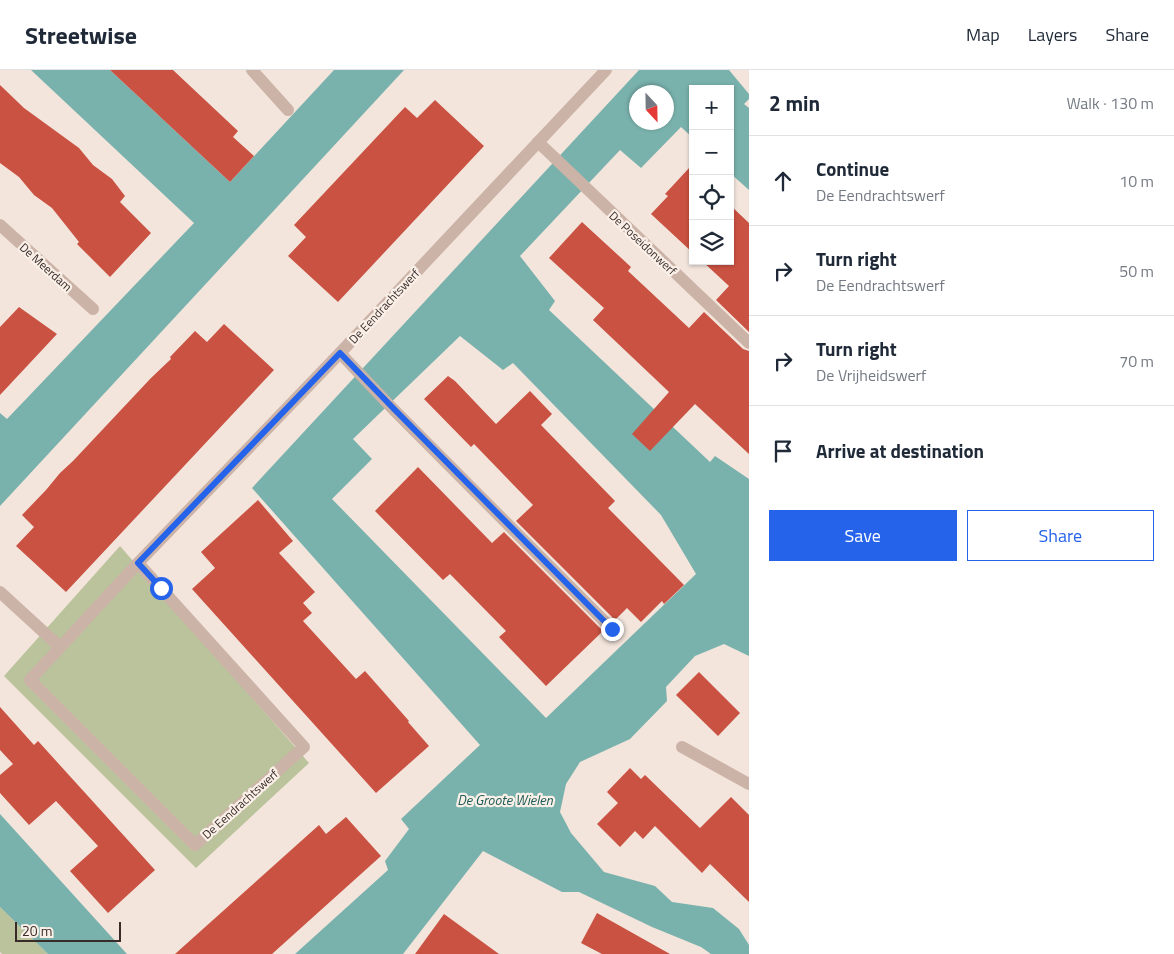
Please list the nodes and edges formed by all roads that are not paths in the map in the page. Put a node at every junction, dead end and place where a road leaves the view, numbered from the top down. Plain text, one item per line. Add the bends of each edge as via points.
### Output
1 (252, 70) edge
2 (606, 70) edge
3 (288, 110) dead end
4 (538, 142) junction
5 (0, 225) edge
6 (93, 309) dead end
7 (749, 343) edge
8 (340, 353) junction
9 (138, 563) junction
10 (0, 592) edge
11 (612, 629) dead end
12 (60, 647) junction
13 (682, 746) dead end
14 (749, 784) edge

1 - 3 street
2 - 4 street, De Eendrachtswerf
4 - 7 street, De Poseidonwerf
4 - 8 street, De Eendrachtswerf
5 - 6 street, De Meerdam
8 - 9 street, De Eendrachtswerf
8 - 11 street
9 - 12 street, De Eendrachtswerf
9 - 12 street, De Eendrachtswerf via 304,747 194,845 30,680
10 - 12 street
13 - 14 street

